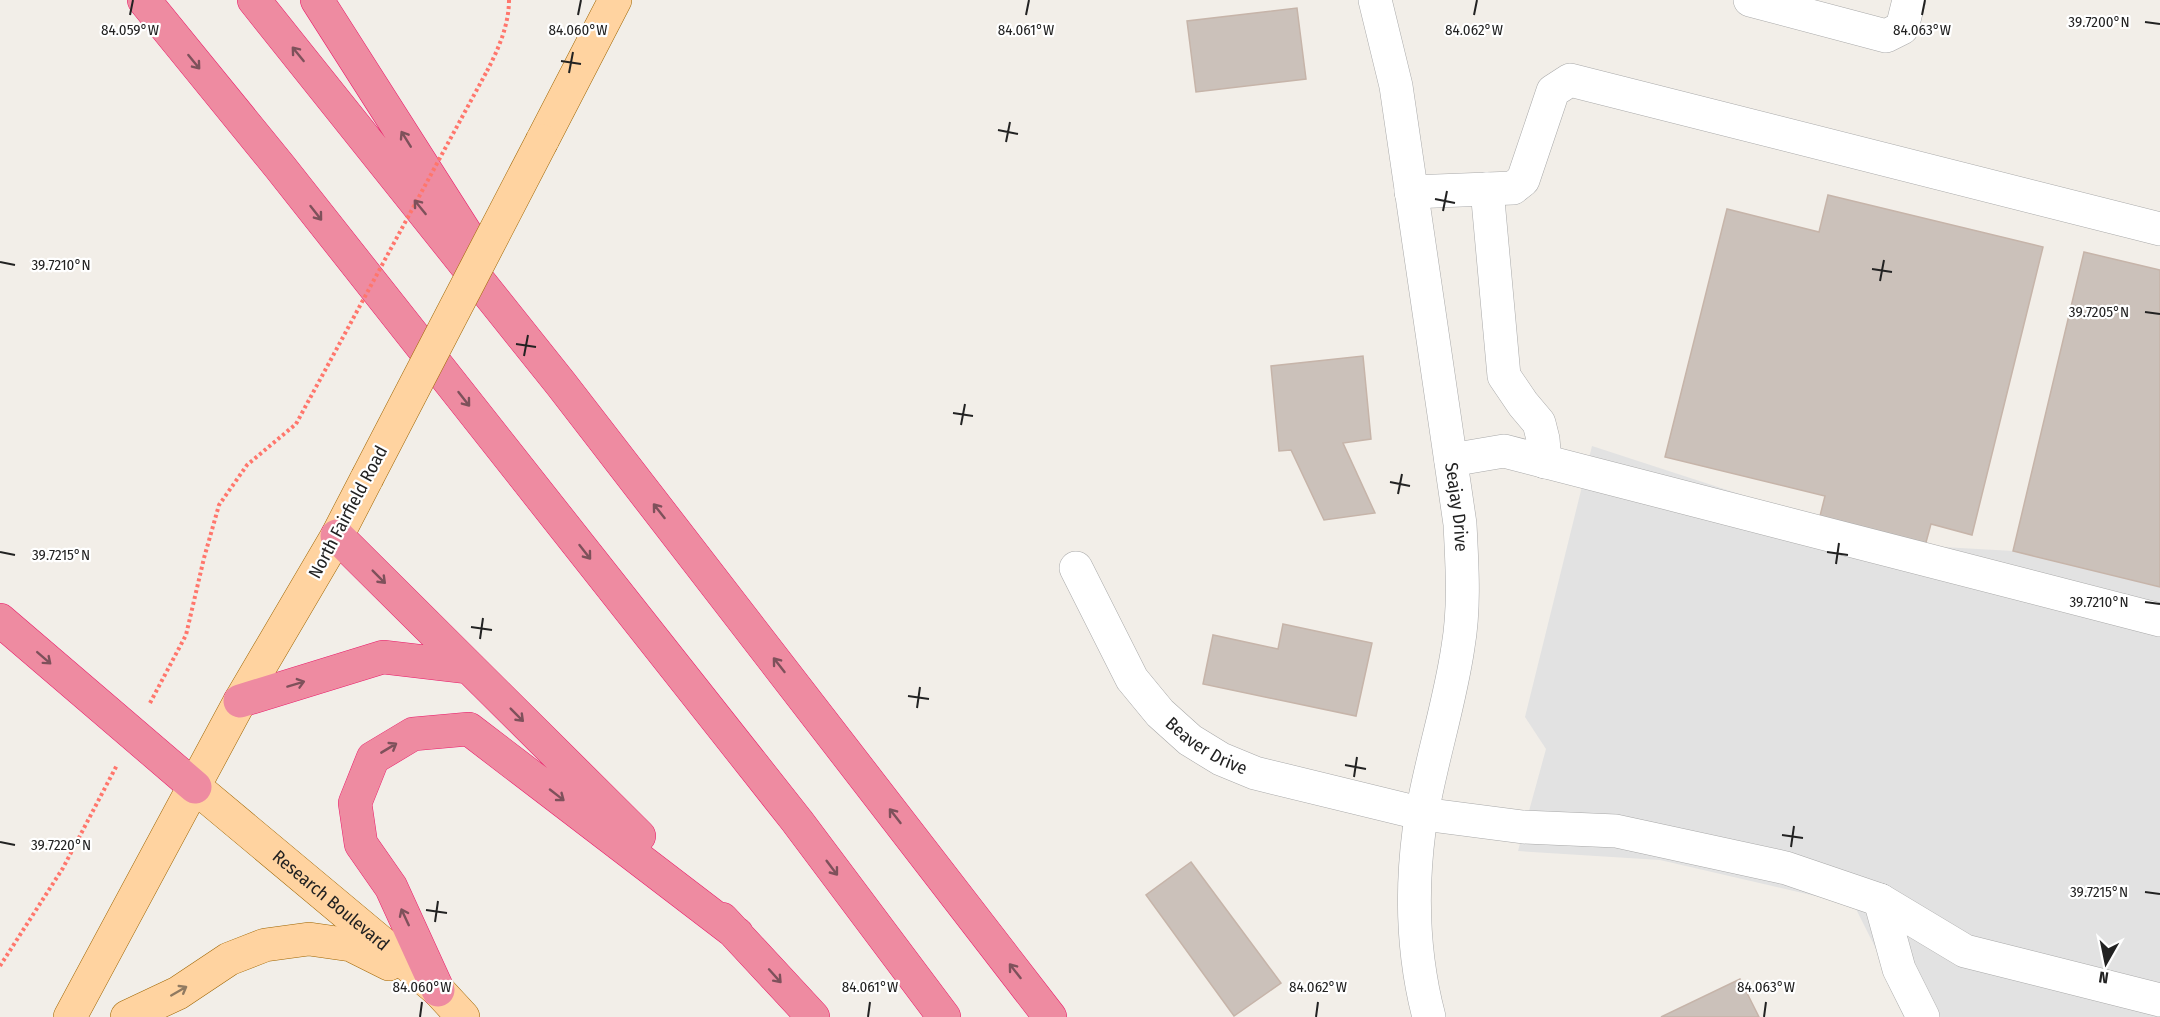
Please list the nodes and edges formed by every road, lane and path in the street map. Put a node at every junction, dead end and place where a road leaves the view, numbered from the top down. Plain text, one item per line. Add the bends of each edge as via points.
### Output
1 (144, 0) edge
2 (254, 0) edge
3 (317, 0) edge
4 (509, 0) edge
5 (615, 0) edge
6 (1376, 0) edge
7 (1750, 0) edge
8 (1909, 0) edge
9 (1487, 189) junction
10 (1412, 192) junction
11 (2160, 229) edge
12 (561, 384) junction
13 (1451, 460) junction
14 (1545, 462) junction
15 (337, 536) junction
16 (1076, 568) dead end
17 (0, 620) edge
18 (2160, 620) edge
19 (468, 667) junction
20 (240, 701) junction
21 (133, 735) junction
22 (195, 787) junction
23 (1423, 814) junction
24 (1880, 900) junction
25 (737, 934) junction
26 (0, 966) edge
27 (438, 990) junction
28 (2160, 1000) edge
29 (70, 1017) edge
30 (127, 1017) edge
31 (463, 1017) edge
32 (813, 1017) edge
33 (944, 1017) edge
34 (1050, 1017) edge
35 (1429, 1017) edge
36 (1923, 1017) edge

1 -> 33 highway via 790,811
12 -> 2 highway
12 -> 3 highway
4 - 21 path, bridge via 499,49 296,424 247,465 219,505 186,635
5 - 15 main road, North Fairfield Road, bridge
6 - 10 street, Seajay Drive via 1396,86
7 - 8 street via 1886,36 1902,28
9 - 10 street
9 - 11 street via 1513,188 1523,180 1553,91 1570,81
9 - 14 street via 1504,376 1539,423
10 - 13 street, Seajay Drive
34 -> 12 highway
13 - 14 street via 1504,451
13 - 23 street, Seajay Drive via 1463,585 1459,646
14 - 18 street
15 -> 19 highway
15 - 20 main road, North Fairfield Road
16 - 23 street, Beaver Drive via 1132,679 1160,713 1190,740 1221,759 1255,772
17 -> 21 highway
20 -> 19 highway via 383,657
19 -> 25 highway
20 - 22 main road, North Fairfield Road
21 - 22 highway
21 - 26 path via 63,868
22 - 27 main road, Research Boulevard
22 - 29 main road, North Fairfield Road
23 - 24 street, Beaver Drive via 1523,827 1616,831 1786,868
23 - 35 street, Seajay Drive via 1414,884 1415,938
24 - 28 street, Beaver Drive via 1965,951
24 - 36 street via 1899,969
27 -> 25 highway via 391,887 361,844 355,803 373,758 413,734 469,729
25 -> 32 highway
30 -> 27 main road via 178,993 229,959 265,945 309,939 351,945
27 - 31 main road, Research Boulevard

